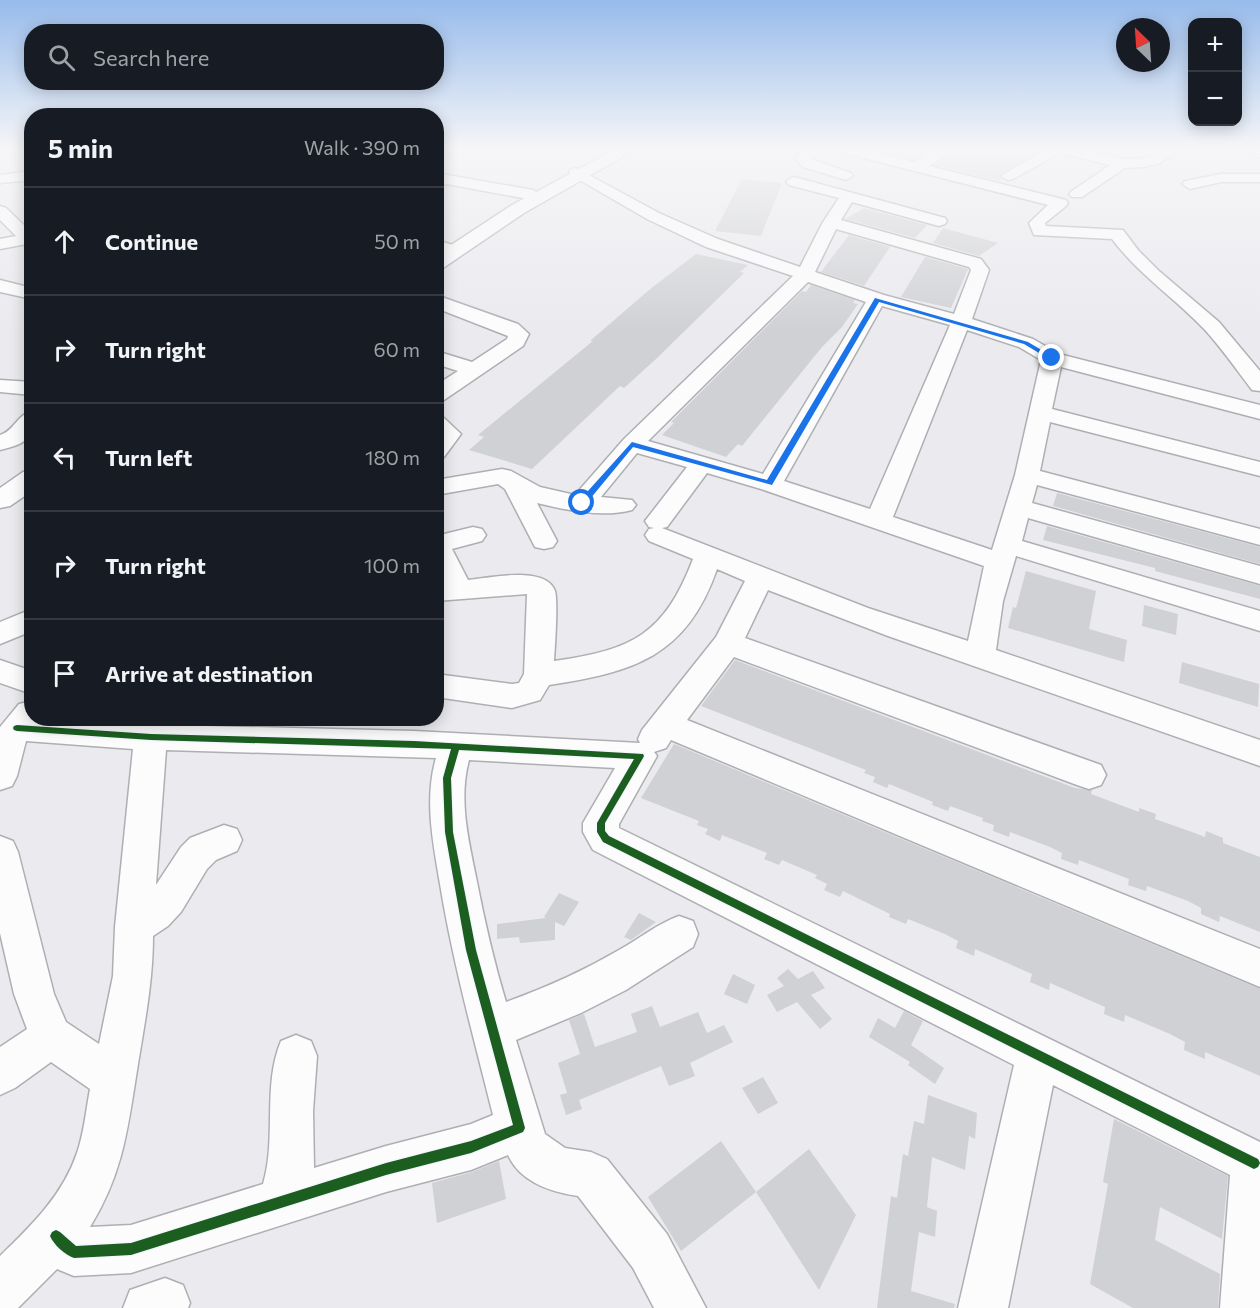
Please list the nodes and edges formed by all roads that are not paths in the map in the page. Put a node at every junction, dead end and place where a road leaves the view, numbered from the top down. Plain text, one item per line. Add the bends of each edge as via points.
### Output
1 (509, 210) edge
2 (516, 210) edge
3 (643, 210) edge
4 (839, 210) edge
5 (899, 210) edge
6 (1051, 210) edge
7 (22, 211) dead end
8 (1, 212) edge
9 (939, 221) dead end
10 (831, 222) junction
11 (1040, 231) junction
12 (24, 233) edge
13 (24, 240) edge
14 (0, 244) edge
15 (444, 251) edge
16 (1051, 251) dead end
17 (444, 252) edge
18 (804, 276) junction
19 (24, 278) edge
20 (0, 285) edge
21 (24, 292) edge
22 (877, 299) junction
23 (444, 304) edge
24 (961, 322) junction
25 (1052, 358) junction
26 (444, 360) edge
27 (472, 369) junction
28 (1260, 385) edge
29 (444, 389) edge
30 (1039, 412) junction
31 (1260, 412) edge
32 (24, 427) edge
33 (444, 430) edge
34 (444, 441) edge
35 (0, 443) edge
36 (632, 444) junction
37 (702, 464) junction
38 (1260, 469) edge
39 (24, 474) edge
40 (1027, 475) junction
41 (770, 483) junction
42 (24, 484) edge
43 (516, 486) junction
44 (444, 487) edge
45 (0, 490) edge
46 (0, 500) edge
47 (582, 503) junction
48 (623, 505) dead end
49 (1017, 507) junction
50 (878, 521) junction
51 (473, 535) dead end
52 (1260, 537) edge
53 (544, 541) dead end
54 (444, 543) edge
55 (1004, 553) junction
56 (708, 555) junction
57 (1260, 575) edge
58 (444, 576) edge
59 (760, 577) junction
60 (448, 591) edge
61 (1260, 621) edge
62 (24, 623) edge
63 (0, 634) edge
64 (728, 643) junction
65 (980, 656) junction
66 (539, 675) junction
67 (444, 686) edge
68 (667, 725) junction
69 (152, 728) edge
70 (14, 730) edge
71 (456, 746) junction
72 (1260, 753) edge
73 (640, 756) junction
74 (1089, 775) dead end
75 (0, 776) edge
76 (224, 840) dead end
77 (0, 852) edge
78 (134, 927) junction
79 (679, 934) dead end
80 (1260, 968) edge
81 (492, 1028) junction
82 (51, 1037) junction
83 (296, 1056) dead end
84 (1038, 1056) junction
85 (0, 1073) edge
86 (114, 1079) junction
87 (519, 1128) junction
88 (1257, 1164) edge
89 (281, 1201) junction
90 (56, 1236) junction
91 (0, 1291) edge
92 (681, 1308) edge
93 (983, 1308) edge
94 (1245, 1308) edge

1 - 15 main road
2 - 17 main road via 483,233
3 - 18 street via 712,243
4 - 10 street
5 - 9 street
6 - 11 street via 1037,223
7 - 8 street
8 - 12 street
10 - 18 street
10 - 24 street via 975,263 980,270
11 - 16 street
11 - 28 street via 1117,234 1153,275 1212,326
13 - 14 street
18 - 22 street
18 - 36 street
19 - 20 street
20 - 21 street
22 - 24 street
22 - 41 street
23 - 27 street via 519,334 516,342
24 - 25 street via 1026,343
24 - 50 street
25 - 30 street
25 - 31 street
26 - 27 street
27 - 29 street
30 - 38 street
30 - 40 street
32 - 35 street via 15,438
33 - 34 street via 449,434
36 - 37 street
36 - 47 street
37 - 41 street
37 - 56 street via 658,528
39 - 45 main road
40 - 49 street
40 - 52 street
41 - 50 street
42 - 46 main road
43 - 44 street via 502,476
43 - 47 street via 556,502
43 - 53 street
47 - 48 street
49 - 55 street
49 - 57 street
50 - 55 street
51 - 54 street
55 - 61 street
55 - 65 street via 989,601
56 - 59 street
56 - 66 street via 682,612 648,648 592,667
58 - 60 street
59 - 64 street
59 - 65 street
60 - 66 street via 536,586 541,592
62 - 63 street
64 - 68 street
64 - 74 street
65 - 72 street
66 - 67 street via 529,692 512,696
68 - 73 street
68 - 80 street
69 - 70 street
69 - 71 street
69 - 78 street
70 - 75 street
71 - 73 street
71 - 81 street via 447,778 449,832 471,950
73 - 84 street via 601,823 606,839
76 - 78 street via 203,849 168,900
77 - 82 street via 34,994
78 - 86 street via 133,975
79 - 81 street via 587,991
81 - 87 street
82 - 85 street
82 - 86 street
83 - 89 street via 291,1167
84 - 88 street
84 - 93 street
86 - 90 street via 101,1151 87,1188
87 - 89 street via 471,1147
87 - 92 street via 529,1150 556,1170 591,1175 650,1251
88 - 94 street
89 - 90 street via 131,1249 74,1252
90 - 91 street

